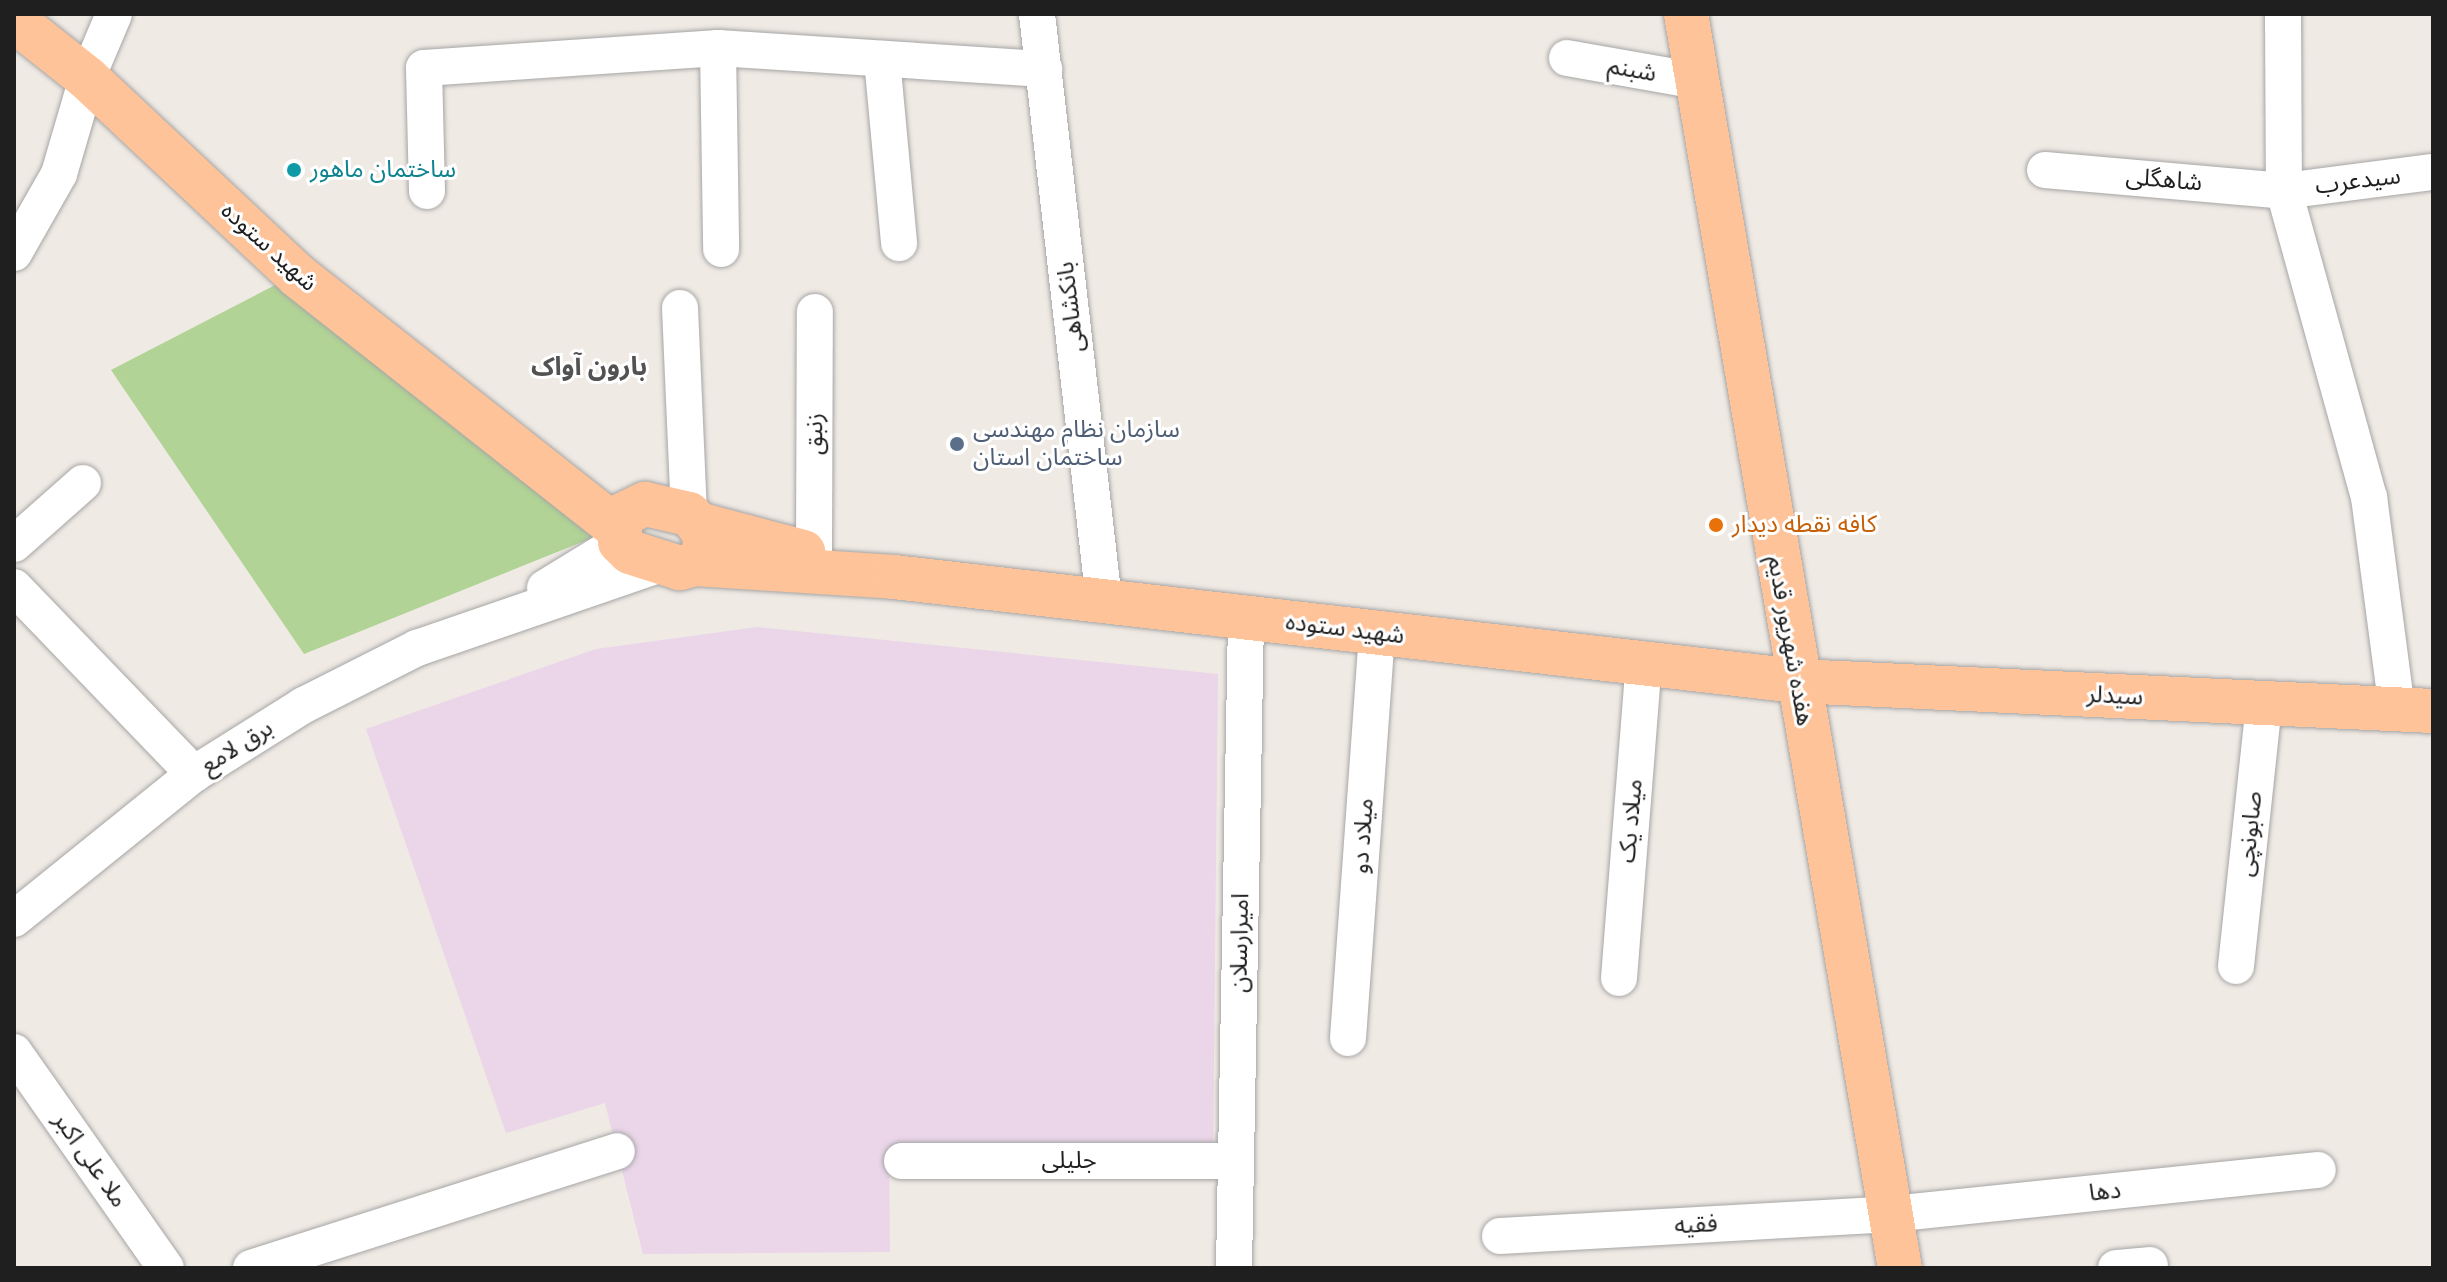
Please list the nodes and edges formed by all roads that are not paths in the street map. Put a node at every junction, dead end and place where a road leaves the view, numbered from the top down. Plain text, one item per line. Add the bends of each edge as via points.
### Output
1 (114, 14) edge
2 (1037, 14) edge
3 (1686, 14) edge
4 (2283, 14) edge
5 (14, 20) edge
6 (718, 48) junction
7 (1567, 58) dead end
8 (882, 59) junction
9 (1044, 69) junction
10 (87, 78) junction
11 (1697, 81) junction
12 (2045, 170) dead end
13 (2433, 172) edge
14 (427, 191) dead end
15 (2284, 191) junction
16 (899, 243) dead end
17 (721, 249) dead end
18 (14, 253) edge
19 (680, 308) dead end
20 (815, 312) dead end
21 (83, 483) dead end
22 (628, 525) junction
23 (686, 541) junction
24 (14, 544) edge
25 (814, 555) junction
26 (894, 577) junction
27 (14, 587) edge
28 (1104, 601) junction
29 (1246, 617) junction
30 (489, 623) junction
31 (1377, 633) junction
32 (1644, 663) junction
33 (1797, 681) junction
34 (2264, 703) junction
35 (2415, 710) edge
36 (194, 774) junction
37 (14, 919) edge
38 (2236, 966) dead end
39 (1619, 978) dead end
40 (1348, 1038) dead end
41 (19, 1070) edge
42 (617, 1151) dead end
43 (902, 1161) dead end
44 (1236, 1161) junction
45 (2318, 1170) dead end
46 (1891, 1214) junction
47 (1500, 1236) dead end
48 (166, 1268) edge
49 (251, 1268) edge
50 (1234, 1268) edge
51 (1900, 1268) edge

1 - 10 street
2 - 9 street, بانکشاهی
3 - 11 main road, هفده شهریور قدیم
4 - 15 street
5 - 10 main road, شهید ستوده
6 - 8 street
6 - 14 street via 424,68
6 - 17 street
7 - 11 street, شبنم
8 - 9 street
8 - 16 street
9 - 28 street, بانکشاهی
10 - 18 street via 59,174
10 - 22 main road, شهید ستوده via 298,276 444,396
11 - 33 main road, هفده شهریور قدیم
12 - 15 street, شاهگلی
13 - 15 street, سیدعرب
15 - 35 street via 2369,497
19 - 23 street
20 - 25 street, زنبق
21 - 24 street
22 - 23 main road, شهید ستوده
22 - 30 street, برق لامع
23 - 25 main road, شهید ستوده
23 - 26 main road, شهید ستوده
23 - 30 street, برق لامع
25 - 26 main road, شهید ستوده
26 - 28 main road, شهید ستوده
27 - 36 street
28 - 29 main road, شهید ستوده
29 - 31 main road, شهید ستوده
29 - 44 street, امیرارسلان
30 - 36 street, برق لامع via 365,673
31 - 32 main road, شهید ستوده
31 - 40 street, میلاد دو
32 - 33 main road, شهید ستوده
32 - 39 street, میلاد یک
33 - 34 main road, سیدلر
33 - 46 main road, هفده شهریور قدیم
34 - 35 main road, سیدلر
34 - 38 street, صابونچی
36 - 37 street, برق لامع
41 - 48 street, ملا علی اکبر
42 - 49 street
43 - 44 street, جلیلی
44 - 50 street, امیرارسلان
45 - 46 street, دها
46 - 47 street, فقیه
46 - 51 main road, هفده شهریور قدیم

